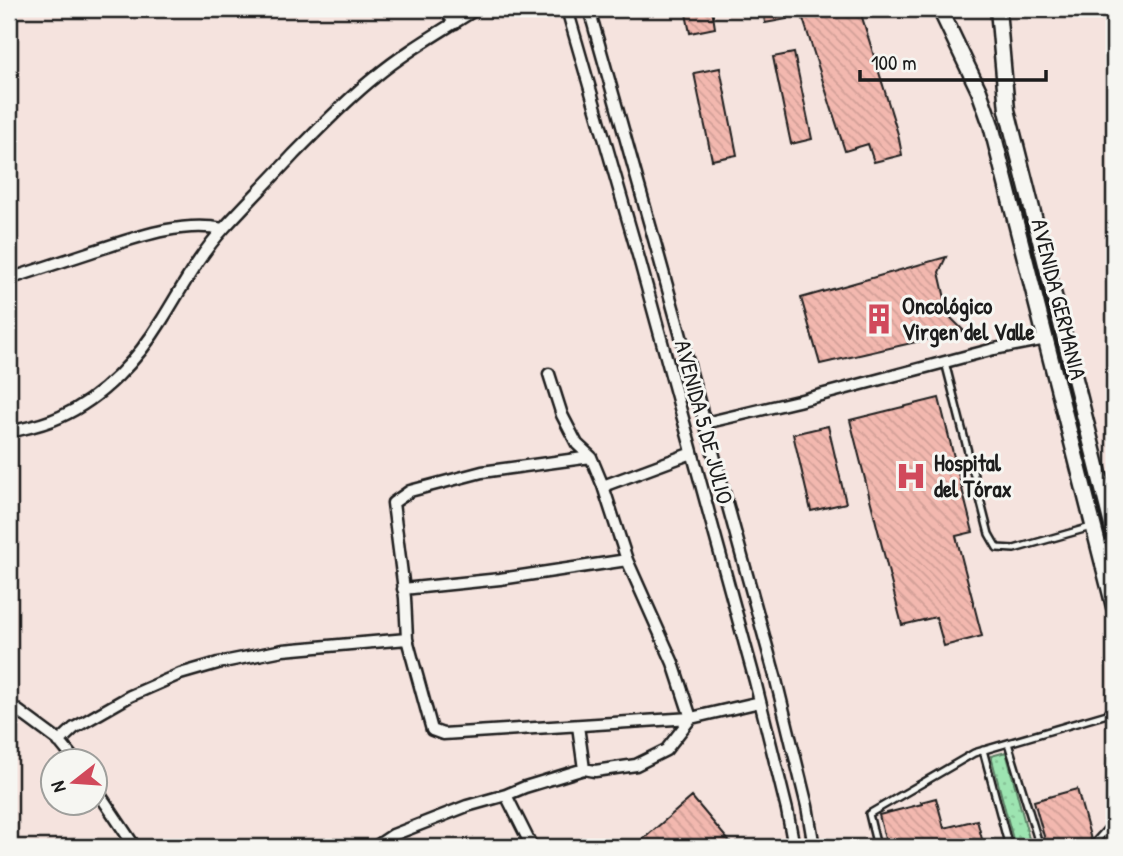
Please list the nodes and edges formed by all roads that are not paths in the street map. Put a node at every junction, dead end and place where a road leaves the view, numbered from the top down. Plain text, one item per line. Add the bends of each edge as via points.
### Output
1 (444, 9) edge
2 (476, 9) edge
3 (567, 9) edge
4 (589, 9) edge
5 (940, 9) edge
6 (998, 9) edge
7 (455, 23) junction
8 (223, 229) junction
9 (9, 279) edge
10 (1046, 339) junction
11 (945, 362) junction
12 (549, 374) dead end
13 (705, 423) junction
14 (9, 432) edge
15 (692, 453) junction
16 (591, 457) junction
17 (603, 485) junction
18 (1093, 526) junction
19 (1114, 533) edge
20 (627, 560) junction
21 (403, 589) junction
22 (1114, 607) edge
23 (407, 639) junction
24 (761, 702) junction
25 (9, 704) edge
26 (1114, 712) edge
27 (691, 718) junction
28 (578, 726) junction
29 (59, 742) junction
30 (1008, 743) junction
31 (64, 748) edge
32 (983, 750) junction
33 (584, 769) junction
34 (506, 795) junction
35 (108, 807) edge
36 (1114, 821) edge
37 (135, 847) edge
38 (375, 847) edge
39 (533, 847) edge
40 (794, 847) edge
41 (814, 847) edge
42 (877, 847) edge
43 (1009, 847) edge
44 (1040, 847) edge
45 (1099, 847) edge

1 - 7 street
2 - 7 street
3 - 15 street, AVENIDA 5 DE JULIO
4 - 13 street, AVENIDA 5 DE JULIO
5 - 10 street, AVENIDA GERMANIA via 988,114
6 - 19 street, AVENIDA GERMANIA via 1007,110
7 - 8 street via 358,91
8 - 9 street via 210,226 154,233
8 - 14 street via 124,371 76,409 44,424
10 - 11 street
10 - 18 street, AVENIDA GERMANIA
11 - 13 street
11 - 18 lane via 989,534 997,548 1014,548
12 - 16 street via 562,415 577,444
13 - 41 street, AVENIDA 5 DE JULIO via 775,676
15 - 17 street
15 - 24 street, AVENIDA 5 DE JULIO
16 - 17 street
16 - 21 street via 481,472 410,491 393,503
17 - 20 street
18 - 22 street, AVENIDA GERMANIA
20 - 21 street
20 - 27 street via 673,663
21 - 23 street
23 - 28 street via 432,730 443,734
23 - 29 street via 283,650 180,674 130,696 74,728
24 - 27 street
24 - 40 street, AVENIDA 5 DE JULIO
25 - 29 street
26 - 30 lane
27 - 28 street
27 - 33 street via 666,750 636,765
28 - 33 street
29 - 31 street
30 - 32 lane
30 - 44 lane
32 - 42 lane via 869,814
32 - 43 lane
33 - 34 street
34 - 38 street via 393,835
34 - 39 street
35 - 37 street
36 - 45 lane via 1097,840

